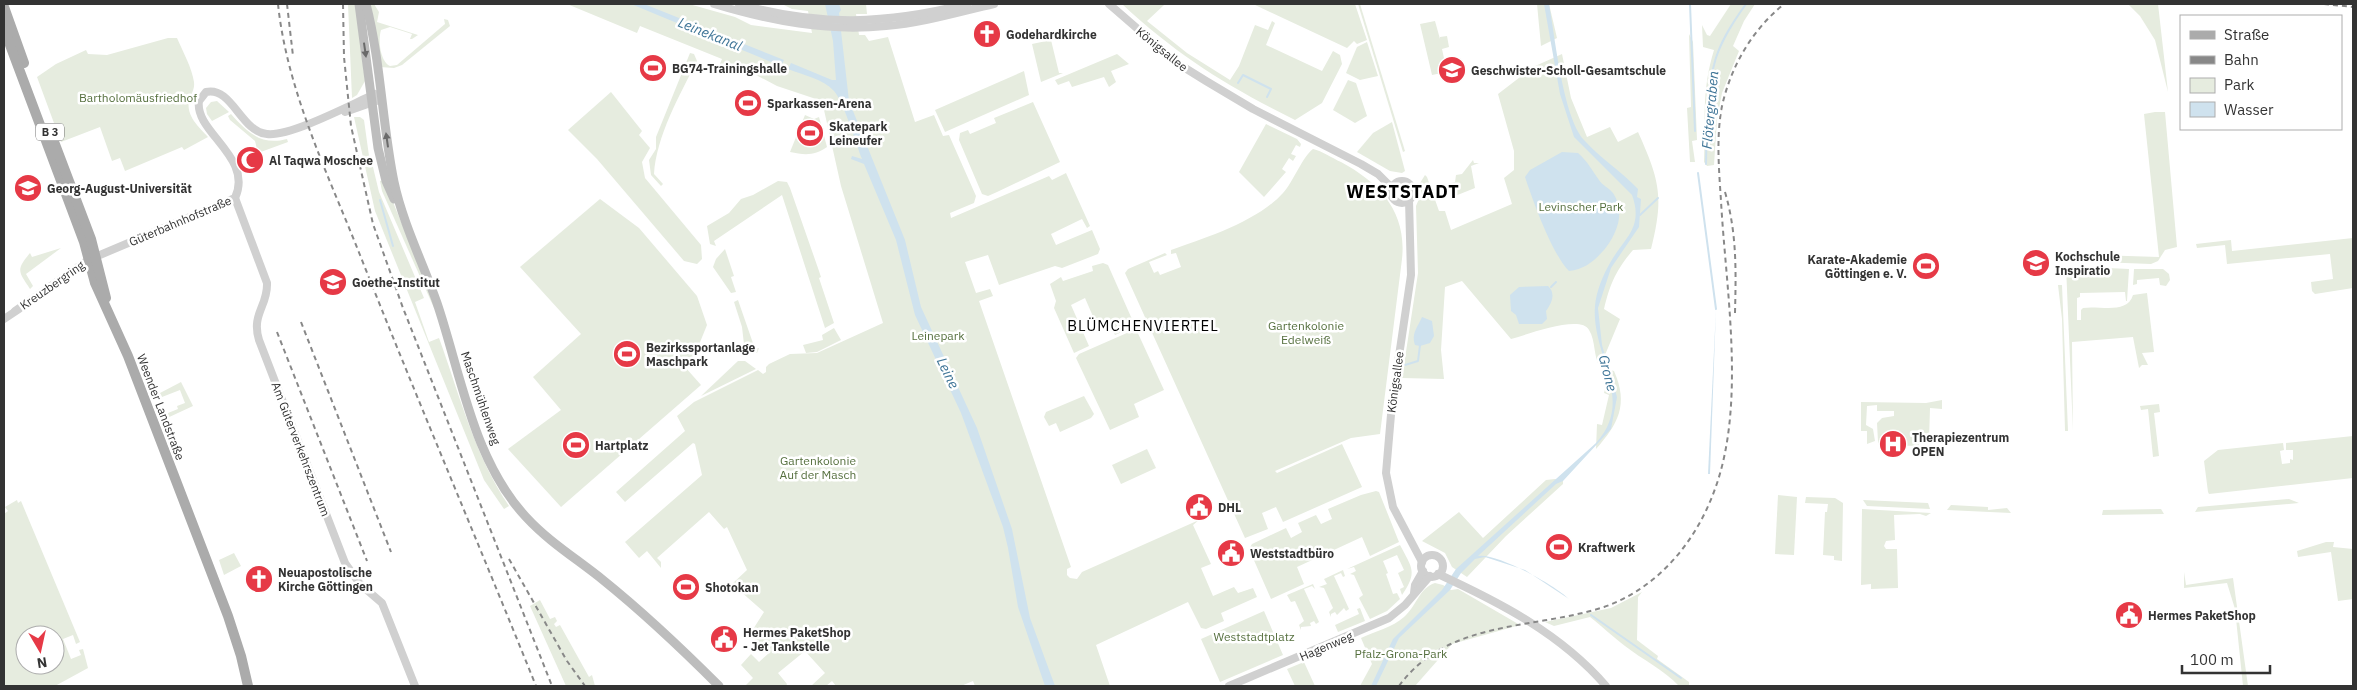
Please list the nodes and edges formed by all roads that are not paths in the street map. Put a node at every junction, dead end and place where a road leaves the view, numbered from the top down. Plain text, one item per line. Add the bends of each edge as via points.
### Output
1 (359, 4) edge
2 (366, 4) edge
3 (714, 4) edge
4 (740, 4) edge
5 (968, 4) edge
6 (994, 4) edge
7 (1109, 4) edge
8 (4, 7) edge
9 (808, 22) junction
10 (863, 24) junction
11 (4, 29) edge
12 (381, 95) junction
13 (372, 100) junction
14 (1378, 174) junction
15 (1398, 182) junction
16 (1392, 188) junction
17 (235, 198) junction
18 (1409, 200) junction
19 (1400, 202) junction
20 (400, 208) junction
21 (1408, 222) junction
22 (91, 260) junction
23 (4, 319) edge
24 (1409, 539) junction
25 (1428, 556) junction
26 (1422, 562) junction
27 (1423, 572) junction
28 (1441, 574) junction
29 (1414, 593) junction
30 (248, 686) edge
31 (415, 686) edge
32 (719, 686) edge
33 (1229, 686) edge
34 (1606, 686) edge

1 -> 13 main road, Maschmühlenweg
2 - 12 main road, Maschmühlenweg
3 - 9 street via 778,20
4 - 9 street
5 - 10 street
6 - 10 street via 914,22
7 - 14 street, Königsallee via 1178,63 1206,81
8 - 22 main road, Weender Landstraße / B 3 via 91,239
9 - 10 street
11 - 22 main road, Weender Landstraße / B 3
12 - 13 street
20 -> 12 main road, Maschmühlenweg
13 - 17 street, Güterbahnhofstraße via 284,132 267,134 250,126 220,94 206,92 198,101 199,113 234,164 239,186
13 - 20 main road, Maschmühlenweg via 382,165 391,194
14 - 15 street, Königsallee
14 - 16 street, Königsallee
15 - 16 street
15 - 18 street, Königsallee via 1411,186 1413,194
16 - 19 street, Königsallee via 1392,196
17 - 22 street, Güterbahnhofstraße
17 - 31 street, Am Güterverkehrszentrum via 267,283 267,294 256,320 259,340 345,563 360,584 382,603
18 - 19 street
18 - 21 street, Königsallee
19 - 21 street, Königsallee
20 - 32 main road, Maschmühlenweg via 440,313 479,437 506,490 526,516 560,549 612,588
21 - 24 street, Königsallee via 1411,274 1386,461 1393,507
22 - 23 street, Kreuzbergring
22 - 30 main road, Weender Landstraße / B 3 via 100,296 212,565
24 - 25 street, Königsallee
24 - 26 street, Königsallee
25 - 26 street
25 - 28 street, Königsallee via 1438,556
26 - 27 street, Königsallee
27 - 28 street, Königsallee
27 - 29 street, Hagenweg
28 - 29 street, Hagenweg
28 - 34 street, Königsallee via 1561,642
29 - 33 street, Hagenweg via 1389,618

